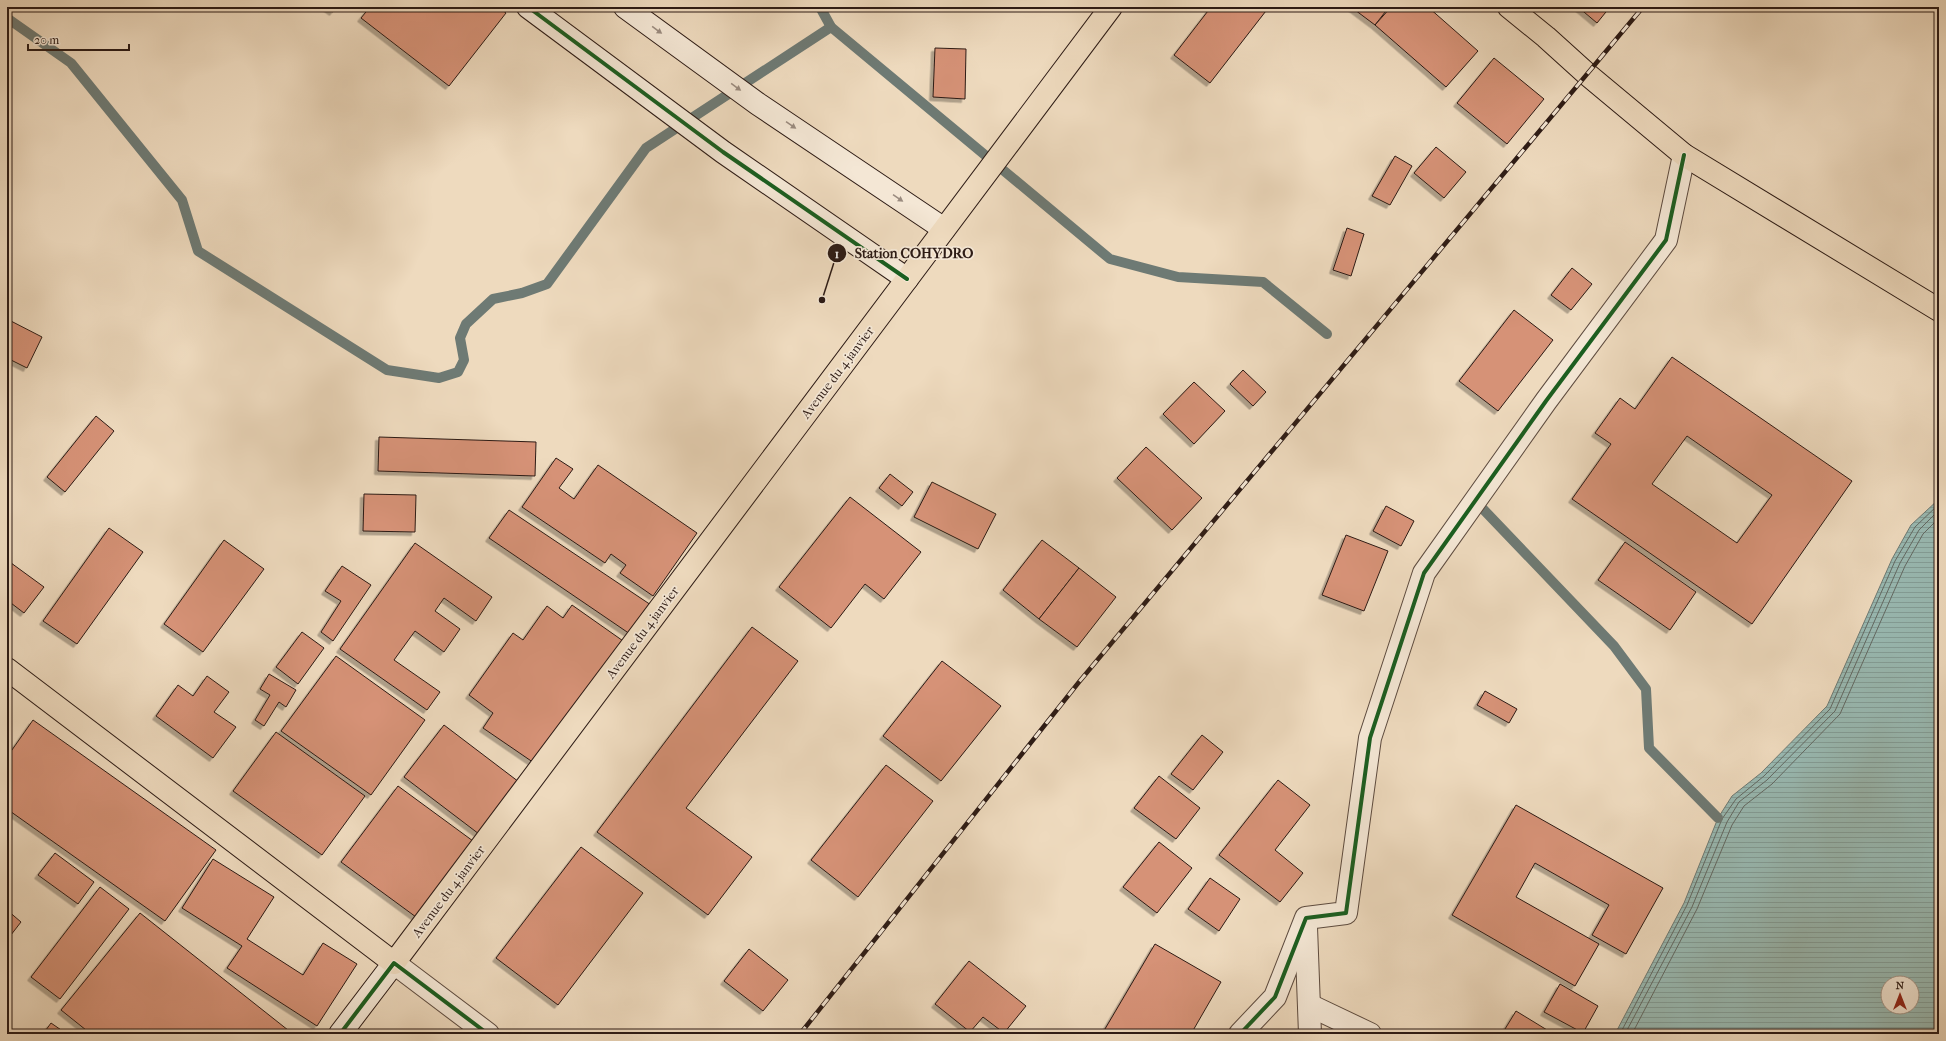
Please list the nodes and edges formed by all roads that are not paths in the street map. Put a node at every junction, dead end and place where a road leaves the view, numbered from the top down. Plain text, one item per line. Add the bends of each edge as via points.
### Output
1 (528, 7) edge
2 (625, 7) edge
3 (1111, 7) edge
4 (1509, 7) edge
5 (1684, 155) junction
6 (944, 229) junction
7 (907, 279) junction
8 (1939, 310) edge
9 (7, 669) edge
10 (1306, 918) junction
11 (394, 963) junction
12 (1309, 1005) junction
13 (340, 1034) edge
14 (488, 1034) edge
15 (1240, 1034) edge
16 (1310, 1034) edge
17 (1370, 1034) edge

1 - 7 street via 678,120
2 -> 6 street via 758,104
3 - 6 main road, Avenue du 4 janvier
4 - 5 main road
5 - 8 main road
5 - 10 street via 1666,240 1546,400 1424,574 1370,738 1346,913
6 - 7 main road, Avenue du 4 janvier
7 - 11 main road, Avenue du 4 janvier
9 - 11 main road
10 - 12 street
10 - 15 street via 1275,997
11 - 13 street, Avenue du 4 janvier
11 - 14 street
12 - 16 street
12 - 17 street

